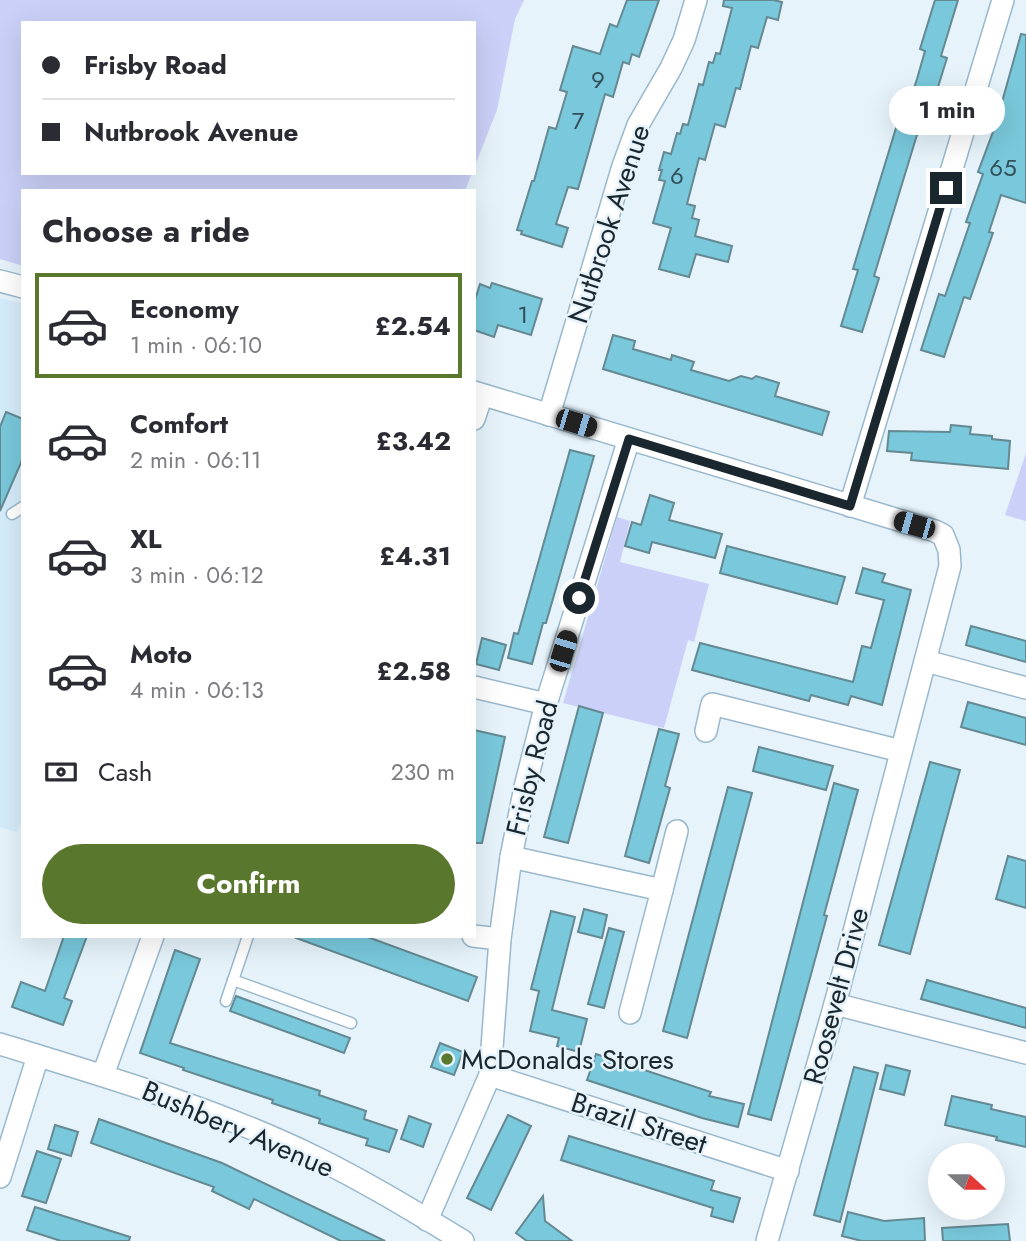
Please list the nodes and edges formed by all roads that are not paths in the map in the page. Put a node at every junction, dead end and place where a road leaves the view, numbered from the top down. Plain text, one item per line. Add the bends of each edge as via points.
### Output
1 (696, 0) edge
2 (1003, 0) edge
3 (0, 281) edge
4 (21, 286) edge
5 (478, 393) edge
6 (549, 415) junction
7 (629, 439) junction
8 (850, 506) junction
9 (21, 508) edge
10 (12, 514) dead end
11 (926, 661) junction
12 (476, 687) edge
13 (1026, 688) edge
14 (546, 704) junction
15 (706, 731) dead end
16 (901, 751) junction
17 (677, 831) dead end
18 (511, 857) junction
19 (663, 890) junction
20 (476, 936) edge
21 (152, 938) edge
22 (247, 938) edge
23 (500, 939) junction
24 (233, 980) junction
25 (226, 1001) dead end
26 (835, 1004) junction
27 (630, 1013) dead end
28 (351, 1023) dead end
29 (0, 1044) edge
30 (1026, 1053) edge
31 (38, 1056) junction
32 (103, 1075) junction
33 (490, 1075) junction
34 (788, 1171) junction
35 (0, 1177) edge
36 (427, 1220) junction
37 (463, 1241) edge
38 (766, 1241) edge

1 - 6 street, Nutbrook Avenue via 684,40 638,125 623,166
2 - 8 street
3 - 4 street
5 - 6 street
6 - 7 street
7 - 8 street
7 - 14 street, Frisby Road
8 - 11 street, Roosevelt Drive via 943,535 950,566
9 - 10 lane
11 - 13 street
11 - 16 street, Roosevelt Drive
12 - 14 street
14 - 18 street, Frisby Road
15 - 16 street via 712,704
16 - 26 street, Roosevelt Drive
17 - 19 street
18 - 19 street, Frisby Road
18 - 23 street, Frisby Road
19 - 27 street
20 - 23 street
21 - 32 street
22 - 24 lane
23 - 33 street, Frisby Road
24 - 25 lane
24 - 28 lane
26 - 30 street
26 - 34 street, Roosevelt Drive
29 - 31 street, Bushbery Avenue
31 - 32 street, Bushbery Avenue
31 - 35 street
32 - 36 street, Bushbery Avenue via 274,1138
33 - 34 street, Brazil Street
33 - 36 street, Frisby Road
34 - 38 street, Roosevelt Drive
36 - 37 street, Bushbery Avenue

